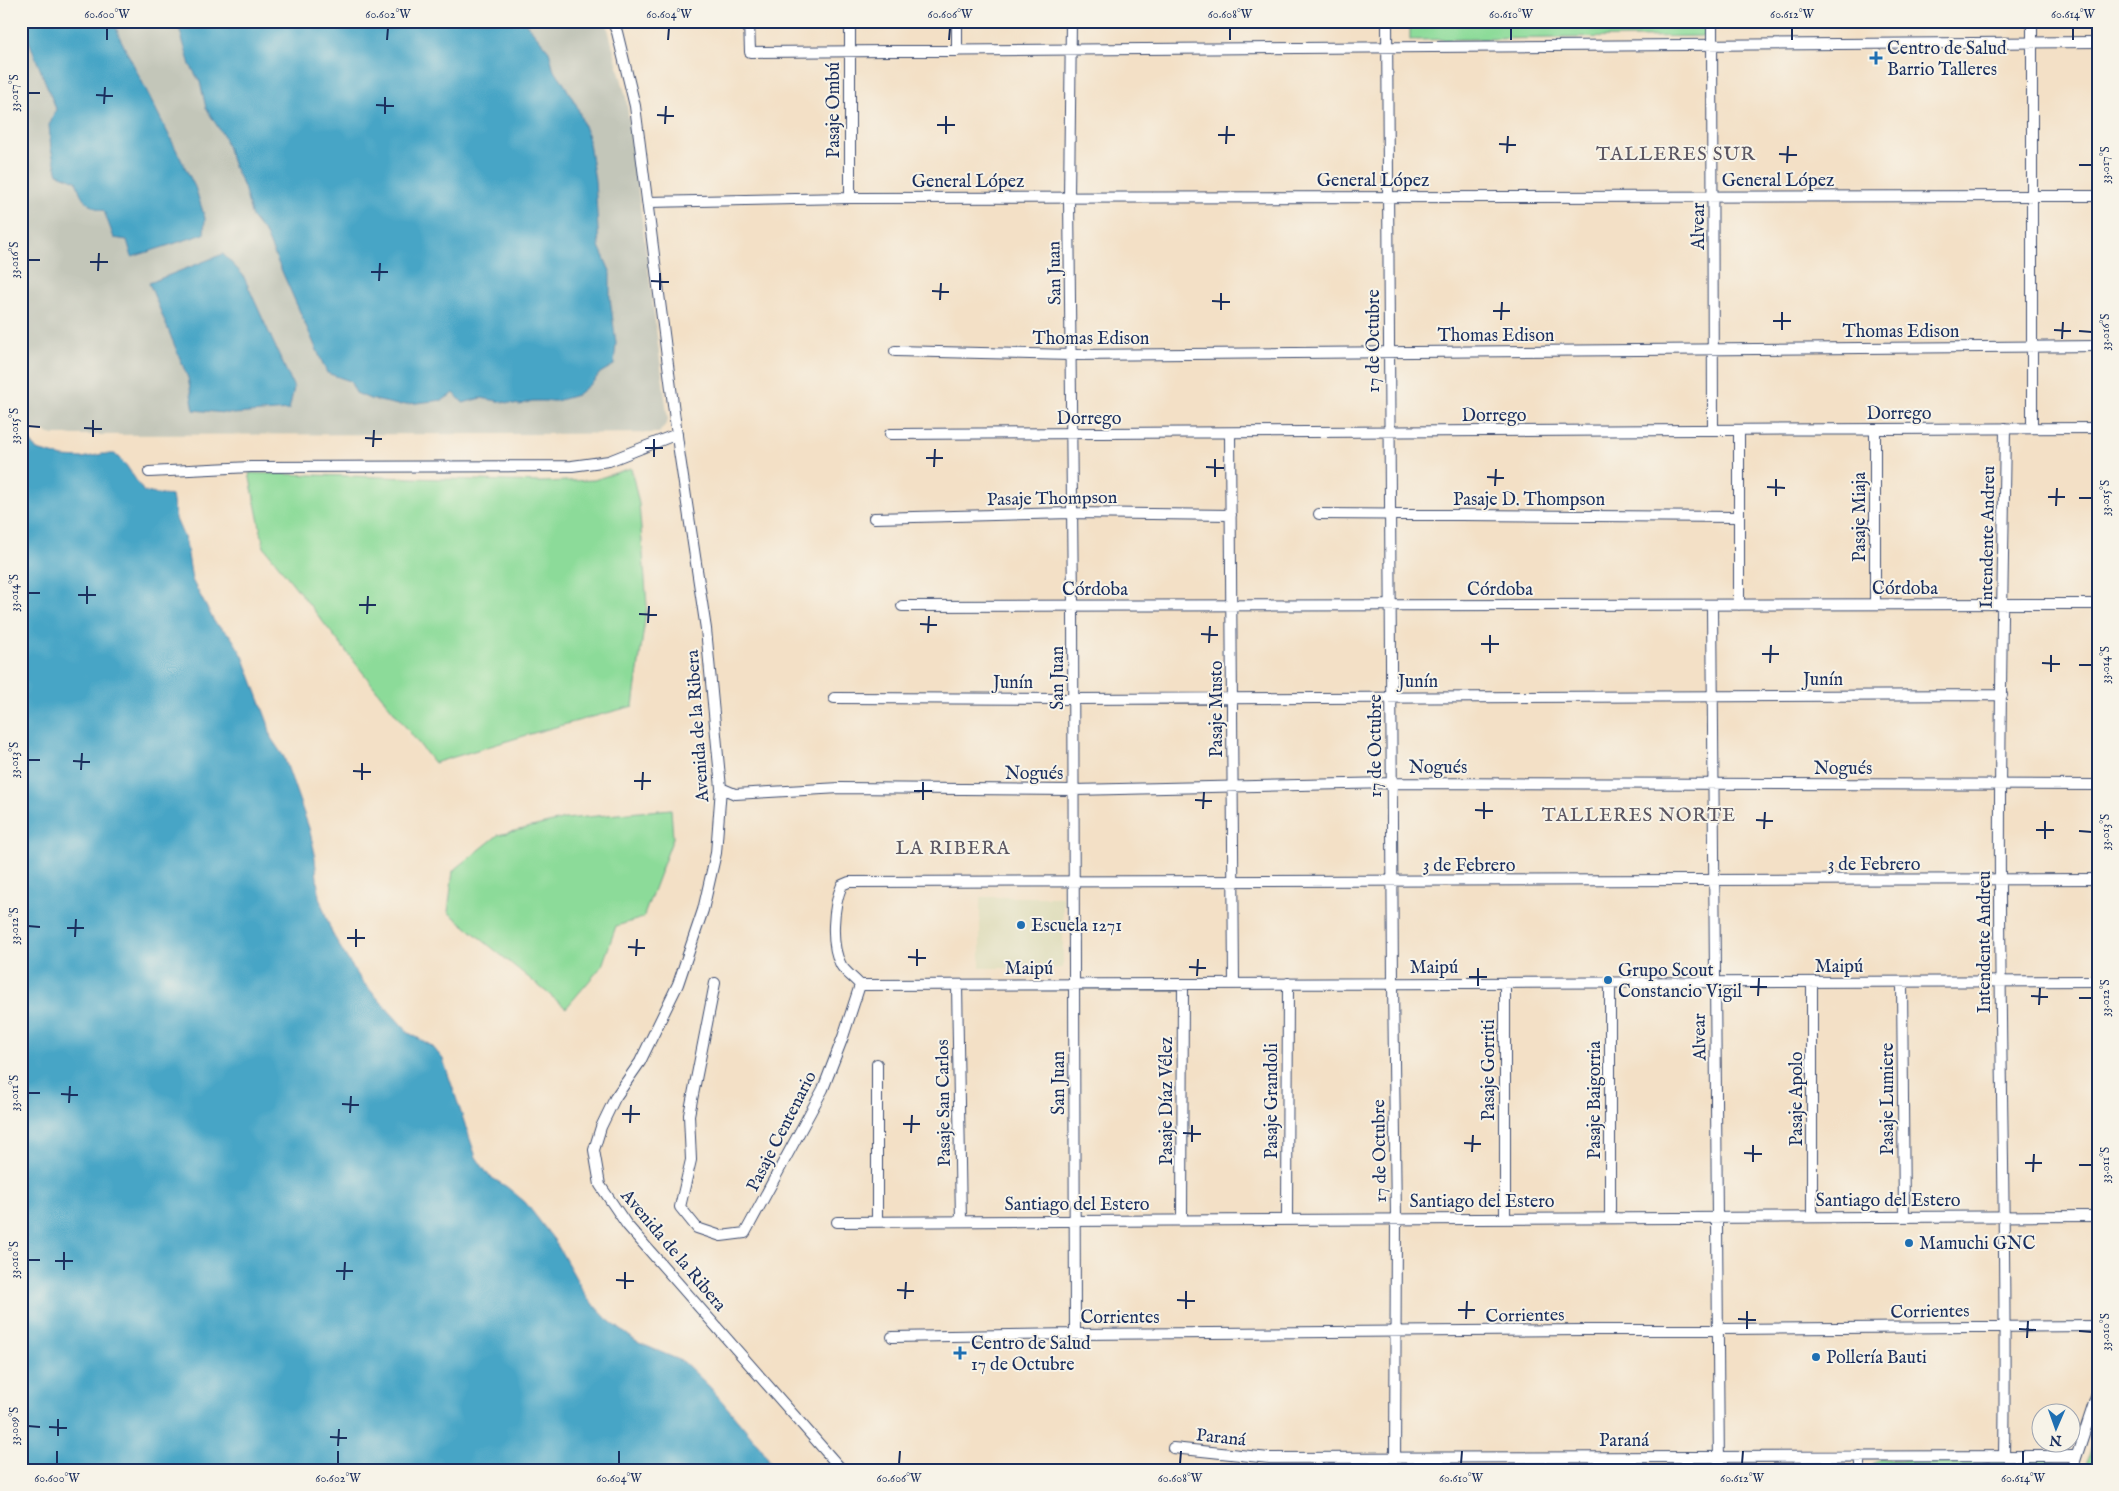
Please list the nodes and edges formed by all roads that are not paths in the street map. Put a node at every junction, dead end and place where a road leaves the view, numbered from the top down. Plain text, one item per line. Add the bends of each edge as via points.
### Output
1 (612, 21) edge
2 (749, 21) edge
3 (850, 21) edge
4 (957, 21) edge
5 (1071, 21) edge
6 (1387, 21) edge
7 (1712, 21) edge
8 (2032, 21) edge
9 (2032, 42) junction
10 (2098, 42) edge
11 (1712, 45) junction
12 (1388, 47) junction
13 (1072, 50) junction
14 (958, 51) junction
15 (850, 52) junction
16 (1388, 196) junction
17 (1714, 196) junction
18 (2032, 196) junction
19 (2098, 196) edge
20 (1069, 197) junction
21 (850, 198) junction
22 (648, 202) junction
23 (2098, 346) edge
24 (2032, 347) junction
25 (1714, 349) junction
26 (895, 351) dead end
27 (1389, 352) junction
28 (1071, 354) junction
29 (2005, 428) junction
30 (2032, 428) junction
31 (2098, 428) edge
32 (1875, 429) junction
33 (1713, 430) junction
34 (1739, 430) junction
35 (1390, 432) junction
36 (677, 434) junction
37 (890, 434) dead end
38 (1230, 434) junction
39 (1072, 435) junction
40 (149, 472) dead end
41 (1072, 513) junction
42 (1231, 514) junction
43 (1319, 514) dead end
44 (1390, 514) junction
45 (1739, 517) junction
46 (874, 518) dead end
47 (1875, 604) junction
48 (2003, 604) junction
49 (2098, 604) edge
50 (1232, 605) junction
51 (1391, 605) junction
52 (1712, 605) junction
53 (1739, 605) junction
54 (902, 606) dead end
55 (1073, 606) junction
56 (2002, 695) junction
57 (1713, 696) junction
58 (1391, 697) junction
59 (834, 698) dead end
60 (1232, 698) junction
61 (1074, 699) junction
62 (1392, 784) junction
63 (1714, 784) junction
64 (2001, 784) junction
65 (2098, 785) edge
66 (1233, 786) junction
67 (720, 788) junction
68 (1074, 790) junction
69 (2098, 879) edge
70 (1714, 880) junction
71 (2000, 880) junction
72 (1233, 881) junction
73 (1392, 881) junction
74 (1074, 882) junction
75 (2000, 981) junction
76 (2098, 981) edge
77 (1610, 982) junction
78 (1715, 982) junction
79 (1812, 982) junction
80 (1902, 982) junction
81 (715, 983) dead end
82 (1288, 983) junction
83 (1393, 983) junction
84 (1505, 983) junction
85 (957, 984) junction
86 (1074, 984) junction
87 (1183, 984) junction
88 (1234, 984) junction
89 (860, 985) junction
90 (877, 1064) dead end
91 (1812, 1216) junction
92 (1904, 1216) junction
93 (2002, 1216) junction
94 (2098, 1216) edge
95 (1610, 1217) junction
96 (1717, 1217) junction
97 (1396, 1218) junction
98 (1505, 1218) junction
99 (1182, 1219) junction
100 (1287, 1219) junction
101 (1075, 1220) junction
102 (961, 1221) junction
103 (837, 1222) dead end
104 (877, 1222) junction
105 (2006, 1326) junction
106 (2098, 1326) edge
107 (1718, 1329) junction
108 (1395, 1332) junction
109 (1075, 1334) junction
110 (892, 1337) dead end
111 (2098, 1391) edge
112 (1173, 1448) dead end
113 (1719, 1456) junction
114 (1860, 1456) junction
115 (2004, 1456) junction
116 (2076, 1456) junction
117 (1395, 1457) junction
118 (842, 1470) edge
119 (1395, 1470) edge
120 (1719, 1470) edge
121 (1860, 1470) edge
122 (2072, 1470) edge

1 - 22 street, Avenida de la Ribera via 618,32 636,106
2 - 15 street via 750,52
3 - 15 street, Pasaje Ombú
4 - 14 street
5 - 13 street, San Juan
6 - 12 street, 17 de Octubre
7 - 11 street, Alvear
8 - 9 street
9 - 10 street
9 - 11 street
9 - 18 street
11 - 12 street
11 - 17 street, Alvear
12 - 13 street
12 - 16 street, 17 de Octubre
13 - 14 street
13 - 20 street, San Juan
14 - 15 street
15 - 21 street, Pasaje Ombú
16 - 17 street, General López
16 - 20 street, General López
16 - 27 street, 17 de Octubre
17 - 18 street, General López
17 - 25 street, Alvear
18 - 19 street, General López
18 - 24 street
20 - 21 street, General López
20 - 28 street, San Juan
21 - 22 street, General López
22 - 36 street, Avenida de la Ribera
23 - 24 street, Thomas Edison
24 - 25 street, Thomas Edison
24 - 30 street
25 - 27 street, Thomas Edison
25 - 33 street, Alvear
26 - 28 street, Thomas Edison
27 - 28 street, Thomas Edison
27 - 35 street, 17 de Octubre
28 - 39 street, San Juan
29 - 30 street, Dorrego
29 - 32 street, Dorrego
29 - 48 street, Intendente Andreu
30 - 31 street, Dorrego
32 - 34 street, Dorrego
32 - 47 street, Pasaje Miaja
33 - 34 street, Dorrego
33 - 35 street, Dorrego
34 - 45 street
35 - 38 street, Dorrego
35 - 44 street, 17 de Octubre
36 - 40 street via 609,461 572,466 251,467
36 - 67 street, Avenida de la Ribera via 706,629
37 - 39 street, Dorrego
38 - 39 street, Dorrego
38 - 42 street, Pasaje Musto
39 - 41 street, San Juan
41 - 42 street, Pasaje Thompson
41 - 46 street, Pasaje Thompson
41 - 55 street, San Juan
42 - 50 street, Pasaje Musto
43 - 44 street, Pasaje D. Thompson
44 - 45 street, Pasaje D. Thompson
44 - 51 street, 17 de Octubre
45 - 53 street
47 - 48 street, Córdoba
47 - 53 street, Córdoba
48 - 49 street, Córdoba
48 - 56 street, Intendente Andreu
50 - 51 street, Córdoba
50 - 55 street, Córdoba
50 - 60 street, Pasaje Musto
51 - 52 street, Córdoba
51 - 58 street, 17 de Octubre
52 - 53 street, Córdoba
52 - 57 street, Alvear
54 - 55 street, Córdoba
55 - 61 street, San Juan
56 - 57 street, Junín
56 - 64 street, Intendente Andreu
57 - 58 street, Junín
57 - 63 street, Alvear
58 - 60 street, Junín
58 - 62 street, 17 de Octubre
59 - 61 street, Junín
60 - 61 street, Junín
60 - 66 street, Pasaje Musto
61 - 68 street, San Juan
62 - 63 street, Nogués
62 - 66 street, Nogués
62 - 73 street, 17 de Octubre
63 - 64 street, Nogués
63 - 70 street, Alvear
64 - 65 street, Nogués
64 - 71 street, Intendente Andreu
66 - 68 street, Nogués
66 - 72 street, Pasaje Musto
67 - 68 street, Nogués via 735,794 840,788
67 - 118 street, Avenida de la Ribera via 716,853 703,910 678,984 640,1062 615,1098 601,1127 594,1150 600,1184 627,1225
68 - 74 street, San Juan
69 - 71 street, 3 de Febrero
70 - 71 street, 3 de Febrero
70 - 73 street, 3 de Febrero
70 - 78 street, Alvear
71 - 75 street, Intendente Andreu
72 - 73 street, 3 de Febrero
72 - 74 street, 3 de Febrero
72 - 88 street, Pasaje Musto
73 - 83 street, 17 de Octubre
74 - 86 street, San Juan
74 - 89 street, 3 de Febrero via 849,882 842,885 835,910 837,955 842,967
75 - 76 street, Maipú
75 - 80 street, Maipú
75 - 93 street, Intendente Andreu
77 - 78 street, Maipú
77 - 84 street, Maipú
77 - 95 street, Pasaje Baigorria
78 - 79 street, Maipú
78 - 96 street, Alvear
79 - 80 street, Maipú
79 - 91 street, Pasaje Apolo
80 - 92 street, Pasaje Lumiere
81 - 89 street, Pasaje Centenario via 689,1115 691,1160 680,1207 697,1228 721,1236 745,1233 823,1089
82 - 83 street, Maipú
82 - 88 street, Maipú
82 - 100 street, Pasaje Grandoli
83 - 84 street, Maipú
83 - 97 street, 17 de Octubre
84 - 98 street, Pasaje Gorriti
85 - 86 street, Maipú
85 - 89 street, Maipú
85 - 102 street, Pasaje San Carlos
86 - 87 street, Maipú
86 - 101 street, San Juan
87 - 88 street, Maipú
87 - 99 street, Pasaje Díaz Vélez
90 - 104 street
91 - 92 street, Santiago del Estero
91 - 96 street, Santiago del Estero
92 - 93 street, Santiago del Estero
93 - 94 street, Santiago del Estero
93 - 105 street, Intendente Andreu
95 - 96 street, Santiago del Estero
95 - 98 street, Santiago del Estero
96 - 107 street, Alvear
97 - 98 street, Santiago del Estero
97 - 100 street, Santiago del Estero
97 - 108 street, 17 de Octubre
99 - 100 street, Santiago del Estero
99 - 101 street, Santiago del Estero
101 - 102 street, Santiago del Estero
101 - 109 street, San Juan
102 - 104 street, Santiago del Estero
103 - 104 street, Santiago del Estero
105 - 106 street, Corrientes
105 - 107 street, Corrientes
105 - 115 street, Intendente Andreu
107 - 108 street, Corrientes
107 - 113 street, Alvear
108 - 109 street, Corrientes
108 - 117 street, 17 de Octubre
109 - 110 street, Corrientes
111 - 116 street
112 - 117 street, Paraná via 1269,1458
113 - 114 street, Paraná
113 - 117 street, Paraná
113 - 120 street, Alvear
114 - 115 street, Paraná
114 - 121 street
115 - 116 street, Paraná
116 - 122 street
117 - 119 street, 17 de Octubre

